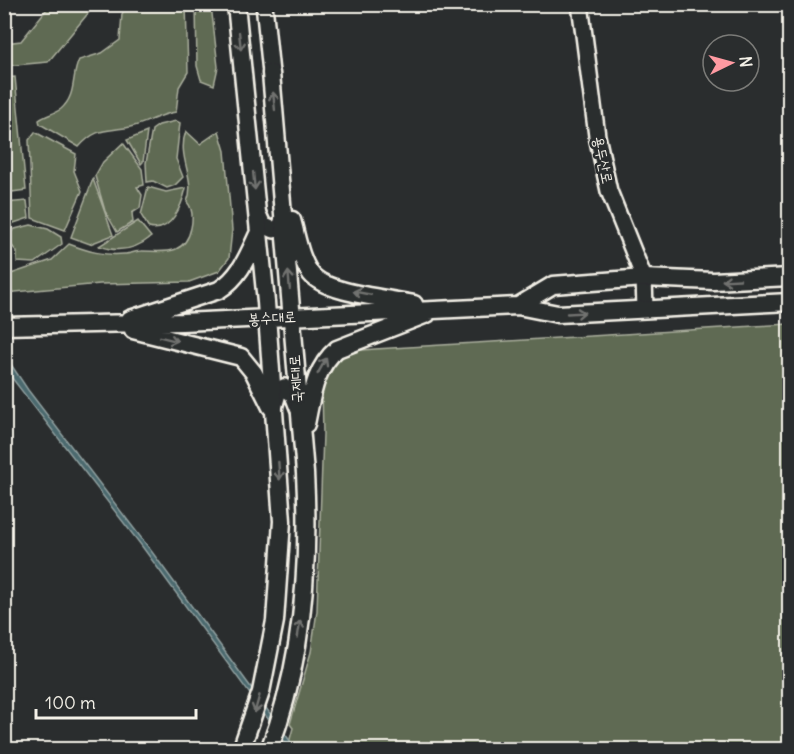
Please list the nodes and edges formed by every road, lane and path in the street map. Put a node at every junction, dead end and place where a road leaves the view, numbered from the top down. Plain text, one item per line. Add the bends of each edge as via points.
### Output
1 (236, 4) edge
2 (264, 4) edge
3 (580, 4) edge
4 (271, 73) joint
5 (281, 179) junction
6 (258, 214) junction
7 (284, 215) junction
8 (260, 231) junction
9 (789, 277) edge
10 (644, 278) junction
11 (789, 302) edge
12 (518, 306) junction
13 (440, 309) junction
14 (645, 309) junction
15 (292, 316) junction
16 (268, 318) junction
17 (112, 324) junction
18 (4, 326) edge
19 (274, 411) junction
20 (299, 414) junction
21 (302, 443) junction
22 (243, 745) edge
23 (269, 750) edge

1 -> 6 main road, 국제대로
2 - 4 street, 국제대로
3 - 10 street, 용두산로 via 609,191
5 -> 4 main road, 국제대로
5 - 7 main road, 국제대로
13 -> 5 main road via 319,281 304,261
6 - 7 street via 263,225 274,230 281,225
6 - 8 main road, 국제대로
15 -> 7 main road, 국제대로
8 - 16 main road, 국제대로
8 - 17 main road via 242,269 219,290
9 -> 10 main road, 봉수대로 via 712,281
10 - 12 main road, 봉수대로 via 554,285
10 - 14 street, 용두산로
11 - 14 main road, 봉수대로
12 - 13 main road, 봉수대로
12 -> 14 main road, 봉수대로 via 558,314
13 - 15 main road, 봉수대로
21 -> 13 main road via 317,375 326,358 337,349
15 - 16 main road, 봉수대로
15 - 20 main road, 국제대로
16 - 17 main road, 봉수대로
16 - 19 main road, 국제대로
17 - 18 main road, 봉수대로
17 -> 19 main road via 241,357
19 - 20 street via 279,390 284,387 293,395
19 -> 22 main road, 국제대로 via 281,495 277,602 266,666
20 - 21 main road, 국제대로
23 -> 21 main road, 국제대로 via 288,687 301,615 307,506

